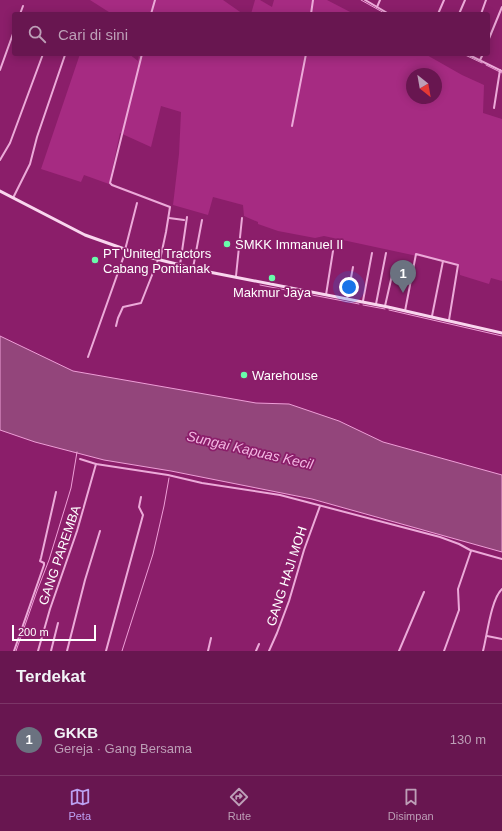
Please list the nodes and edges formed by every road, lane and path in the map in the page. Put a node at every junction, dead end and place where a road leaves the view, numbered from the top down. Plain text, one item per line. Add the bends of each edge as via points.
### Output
1 (155, 0) edge
2 (313, 0) edge
3 (365, 0) edge
4 (380, 0) edge
5 (444, 0) edge
6 (465, 0) edge
7 (486, 0) edge
8 (23, 6) dead end
9 (377, 7) junction
10 (502, 7) edge
11 (21, 12) edge
12 (152, 12) edge
13 (311, 12) edge
14 (386, 12) edge
15 (439, 12) edge
16 (460, 12) edge
17 (482, 12) edge
18 (490, 36) edge
19 (12, 37) edge
20 (42, 56) edge
21 (65, 56) edge
22 (142, 56) edge
23 (306, 56) edge
24 (471, 56) edge
25 (482, 56) edge
26 (480, 60) junction
27 (0, 70) edge
28 (501, 71) edge
29 (494, 108) dead end
30 (292, 126) dead end
31 (0, 160) edge
32 (0, 191) edge
33 (13, 198) junction
34 (137, 203) dead end
35 (187, 217) dead end
36 (169, 218) junction
37 (242, 218) dead end
38 (184, 220) dead end
39 (202, 220) dead end
40 (125, 250) junction
41 (333, 251) dead end
42 (372, 254) dead end
43 (386, 254) dead end
44 (159, 260) junction
45 (443, 261) junction
46 (180, 265) junction
47 (353, 267) dead end
48 (193, 268) junction
49 (393, 271) dead end
50 (236, 276) junction
51 (326, 295) junction
52 (347, 299) junction
53 (363, 302) junction
54 (376, 304) junction
55 (385, 306) junction
56 (405, 311) junction
57 (432, 316) junction
58 (449, 320) junction
59 (116, 326) dead end
60 (502, 333) edge
61 (88, 357) dead end
62 (80, 459) dead end
63 (96, 464) junction
64 (56, 492) dead end
65 (141, 497) dead end
66 (320, 506) junction
67 (100, 530) dead end
68 (471, 551) junction
69 (502, 559) edge
70 (502, 589) edge
71 (424, 592) dead end
72 (58, 623) dead end
73 (487, 636) junction
74 (211, 638) dead end
75 (502, 640) edge
76 (259, 644) dead end
77 (14, 651) edge
78 (38, 651) edge
79 (51, 651) edge
80 (67, 651) edge
81 (106, 651) edge
82 (208, 651) edge
83 (256, 651) edge
84 (269, 651) edge
85 (399, 651) edge
86 (444, 651) edge
87 (483, 651) edge

1 - 12 street
2 - 13 street
3 - 9 street
4 - 9 street
5 - 15 street
6 - 16 street
7 - 17 street
8 - 11 street
9 - 14 street
10 - 18 street
19 - 27 street
20 - 31 street via 10,143
21 - 33 street via 30,164
22 - 36 street via 110,183 170,207
23 - 30 street
24 - 26 street
25 - 26 street
26 - 28 street
28 - 29 street
32 - 33 main road
33 - 40 main road via 85,235
34 - 40 street
35 - 46 street
36 - 38 street
36 - 44 street
37 - 50 street
39 - 48 street
40 - 44 main road
40 - 61 street
41 - 51 street
42 - 53 street
43 - 54 street
44 - 46 main road
44 - 59 street via 141,303 123,307
45 - 56 street via 416,254
45 - 57 street
45 - 58 street via 458,265
46 - 48 main road
47 - 52 street
48 - 50 main road
49 - 55 street
50 - 51 main road
51 - 52 main road
52 - 53 main road
53 - 54 main road
54 - 55 main road
55 - 56 main road
56 - 57 main road
57 - 58 main road
58 - 60 main road
62 - 63 street
63 - 66 street via 270,493
63 - 78 street, GANG PAREMBA via 80,523
64 - 77 street via 40,560 44,565
65 - 81 street via 139,507 143,515
66 - 68 street via 440,537
66 - 84 street, GANG HAJI MOH via 278,633
67 - 80 street
68 - 69 street
68 - 86 street via 458,589 459,610
70 - 73 street via 494,603
71 - 85 street
72 - 79 street
73 - 75 street
73 - 87 street
74 - 82 street
76 - 83 street

